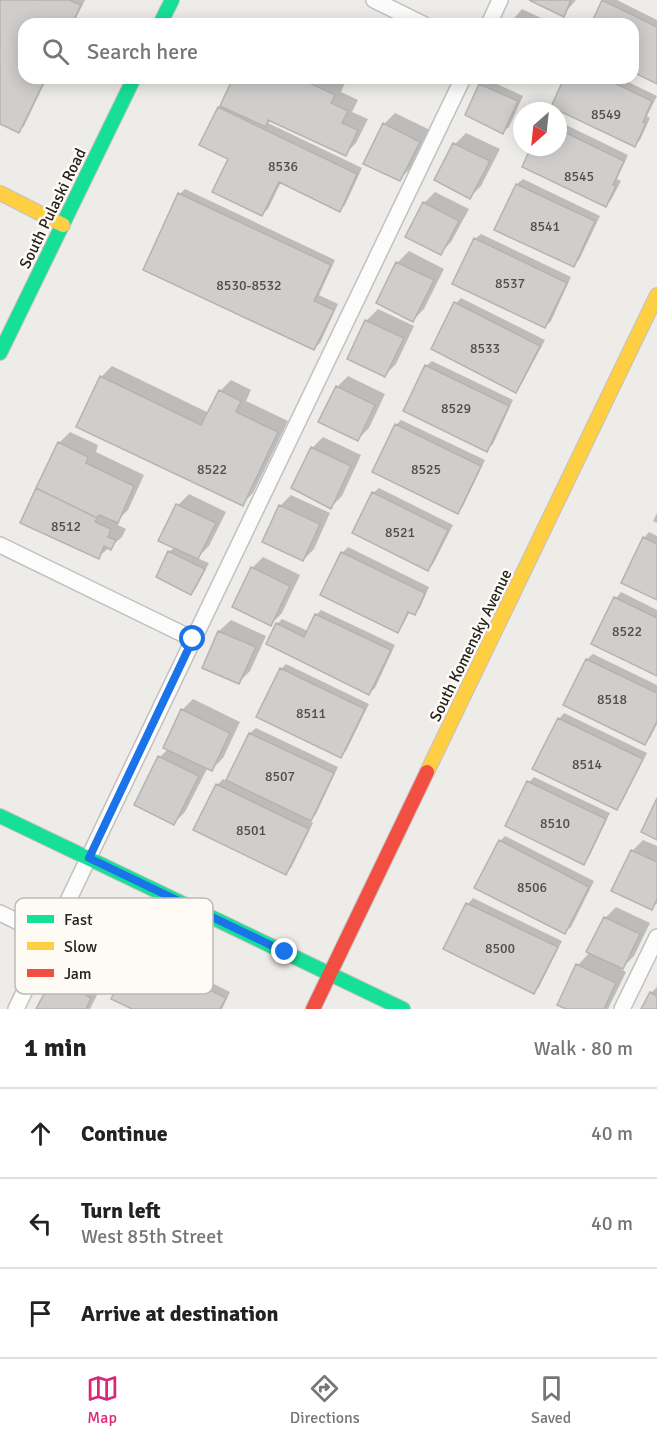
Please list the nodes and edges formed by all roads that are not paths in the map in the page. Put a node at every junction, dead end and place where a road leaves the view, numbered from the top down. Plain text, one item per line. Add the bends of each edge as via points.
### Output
1 (172, 0) edge
2 (374, 0) edge
3 (500, 0) edge
4 (163, 18) edge
5 (411, 18) edge
6 (492, 18) edge
7 (131, 84) edge
8 (460, 84) edge
9 (0, 194) edge
10 (63, 225) junction
11 (657, 295) edge
12 (4, 336) edge
13 (0, 353) edge
14 (0, 545) edge
15 (193, 639) junction
16 (0, 816) edge
17 (89, 858) junction
18 (70, 898) edge
19 (172, 898) edge
20 (0, 913) edge
21 (213, 918) edge
22 (15, 920) edge
23 (657, 937) edge
24 (329, 974) junction
25 (23, 994) edge
26 (16, 1009) edge
27 (313, 1009) edge
28 (403, 1009) edge
29 (622, 1009) edge

1 - 4 street
2 - 5 lane
3 - 6 lane
7 - 10 street, South Pulaski Road
8 - 15 lane
9 - 10 street
10 - 12 street, South Pulaski Road
11 - 24 street, South Komensky Avenue
12 - 13 street, South Pulaski Road
14 - 15 lane
15 - 17 lane
16 - 17 street
17 - 18 lane
17 - 19 street
20 - 22 lane
21 - 24 street
23 - 29 lane
24 - 27 street, South Komensky Avenue
24 - 28 street
25 - 26 lane

